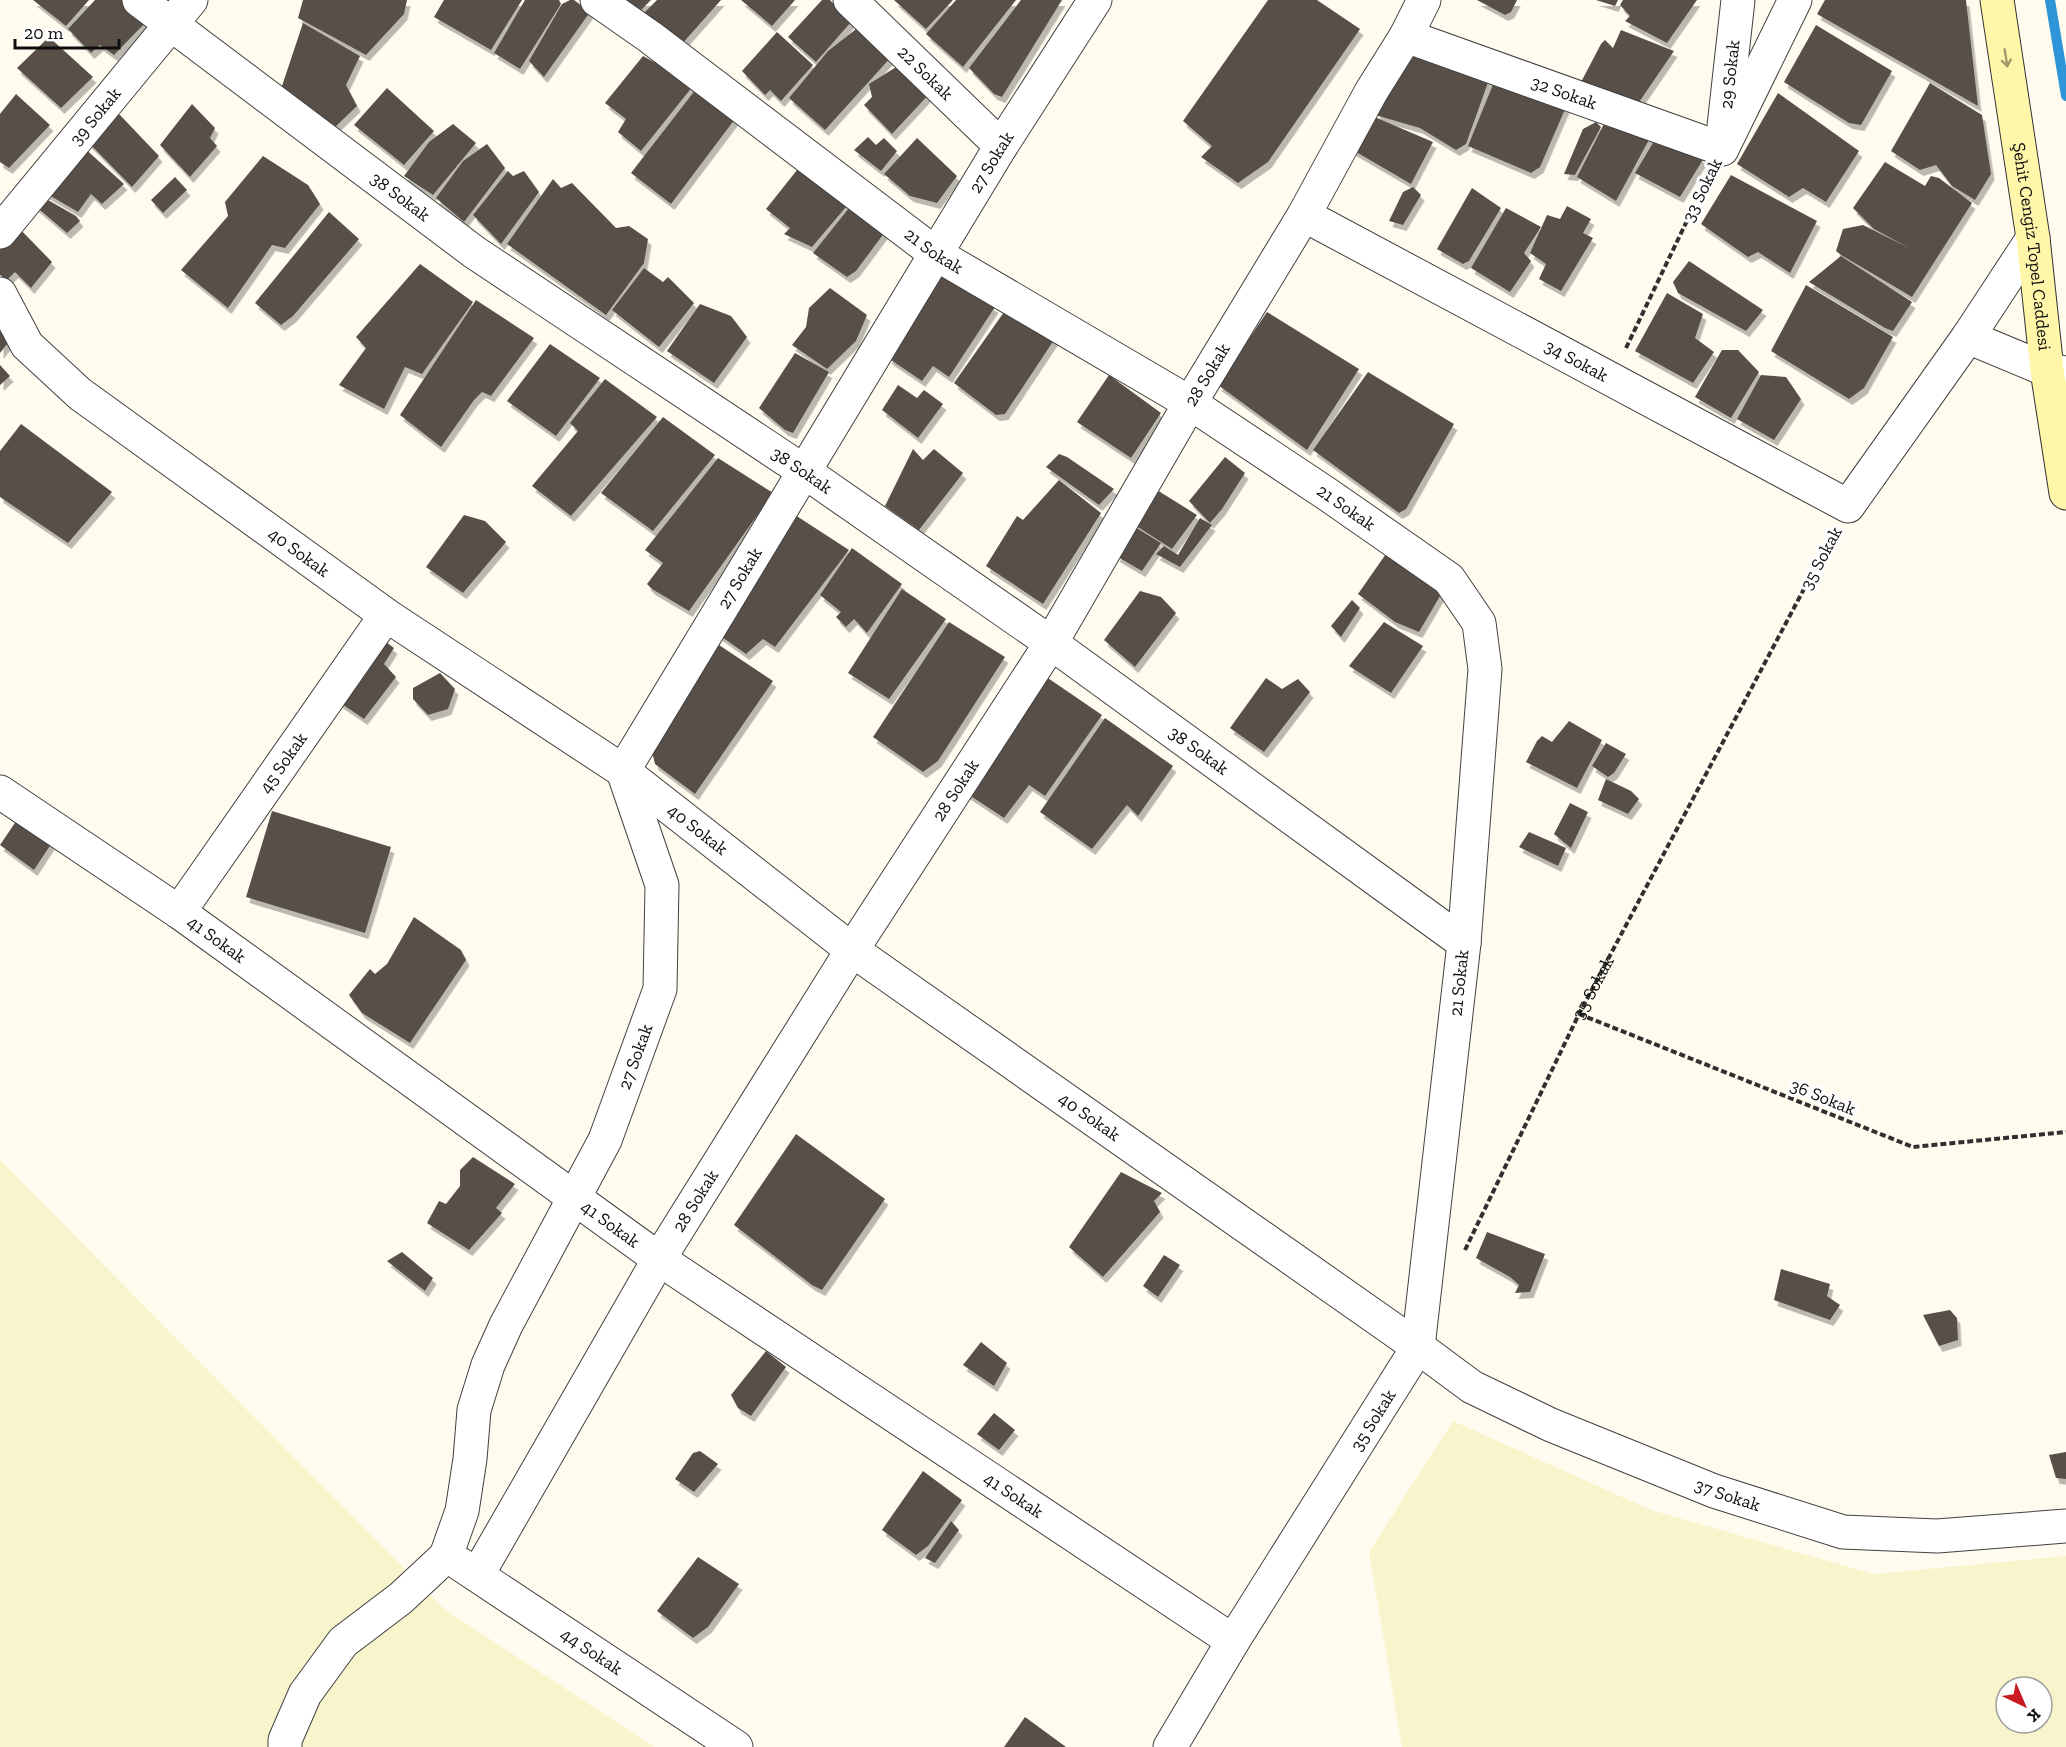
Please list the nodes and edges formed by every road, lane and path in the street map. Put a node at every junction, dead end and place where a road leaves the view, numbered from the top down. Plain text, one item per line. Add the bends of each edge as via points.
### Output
1 (139, 0) edge
2 (191, 0) edge
3 (597, 0) edge
4 (850, 0) edge
5 (1095, 0) edge
6 (1424, 0) edge
7 (1738, 0) edge
8 (1795, 0) edge
9 (1997, 0) edge
10 (170, 25) junction
11 (1406, 36) junction
12 (1001, 146) junction
13 (1722, 148) junction
14 (1304, 215) junction
15 (0, 232) edge
16 (2033, 238) junction
17 (936, 254) junction
18 (0, 294) edge
19 (1968, 338) junction
20 (2057, 372) edge
21 (1611, 380) junction
22 (1190, 403) junction
23 (805, 472) junction
24 (2066, 493) edge
25 (1848, 506) junction
26 (386, 615) junction
27 (1051, 643) junction
28 (623, 771) junction
29 (0, 792) edge
30 (179, 912) junction
31 (1464, 943) junction
32 (852, 950) junction
33 (1580, 1014) junction
34 (2066, 1132) edge
35 (573, 1198) junction
36 (1465, 1250) dead end
37 (659, 1259) junction
38 (1418, 1347) junction
39 (2066, 1526) edge
40 (446, 1556) junction
41 (478, 1574) junction
42 (1233, 1641) junction
43 (285, 1747) edge
44 (736, 1747) edge
45 (1170, 1747) edge

1 - 10 street, 38 Sokak
2 - 10 street, 39 Sokak
3 - 17 street, 21 Sokak
4 - 12 street, 22 Sokak
5 - 12 street, 27 Sokak
6 - 11 street, 28 Sokak
7 - 13 street, 29 Sokak
8 - 13 street, 33 Sokak
9 -> 16 main road, Şehit Cengiz Topel Caddesi
10 - 15 street, 39 Sokak
10 - 23 street, 38 Sokak via 474,252
11 - 13 street, 32 Sokak
11 - 14 street, 28 Sokak
12 - 17 street, 27 Sokak
13 - 21 path, 33 Sokak
14 - 21 street, 34 Sokak
14 - 22 street, 28 Sokak
16 - 19 street, 35 Sokak
16 - 20 main road, Şehit Cengiz Topel Caddesi
17 - 22 street, 21 Sokak
17 - 23 street, 27 Sokak
18 - 26 street, 40 Sokak via 27,345 80,394
19 - 20 street
19 - 25 street, 35 Sokak
20 - 24 main road, Şehit Cengiz Topel Caddesi
21 - 25 street, 34 Sokak
22 - 27 street, 28 Sokak
22 - 31 street, 21 Sokak via 1449,579 1479,623 1485,669
23 - 27 street, 38 Sokak
23 - 28 street, 27 Sokak
25 - 33 path, 35 Sokak
26 - 28 street, 40 Sokak
26 - 30 street, 45 Sokak
27 - 31 street, 38 Sokak
27 - 32 street, 28 Sokak
28 - 32 street, 40 Sokak
28 - 35 street, 27 Sokak via 662,885 660,989 605,1140
29 - 30 street, 41 Sokak
30 - 35 street, 41 Sokak
31 - 38 street, 21 Sokak
32 - 37 street, 28 Sokak
32 - 38 street, 40 Sokak
33 - 34 path, 36 Sokak via 1913,1147
33 - 36 path, 35 Sokak
35 - 37 street, 41 Sokak
35 - 40 street, 27 Sokak via 488,1365 474,1410 462,1511
37 - 41 street, 28 Sokak
37 - 42 street, 41 Sokak
38 - 39 street, 37 Sokak via 1472,1387 1551,1425 1714,1491 1843,1532 1937,1536
38 - 42 street, 35 Sokak
40 - 41 street, 44 Sokak
40 - 43 street via 401,1598 343,1642 304,1694
41 - 44 street, 44 Sokak
42 - 45 street, 35 Sokak

